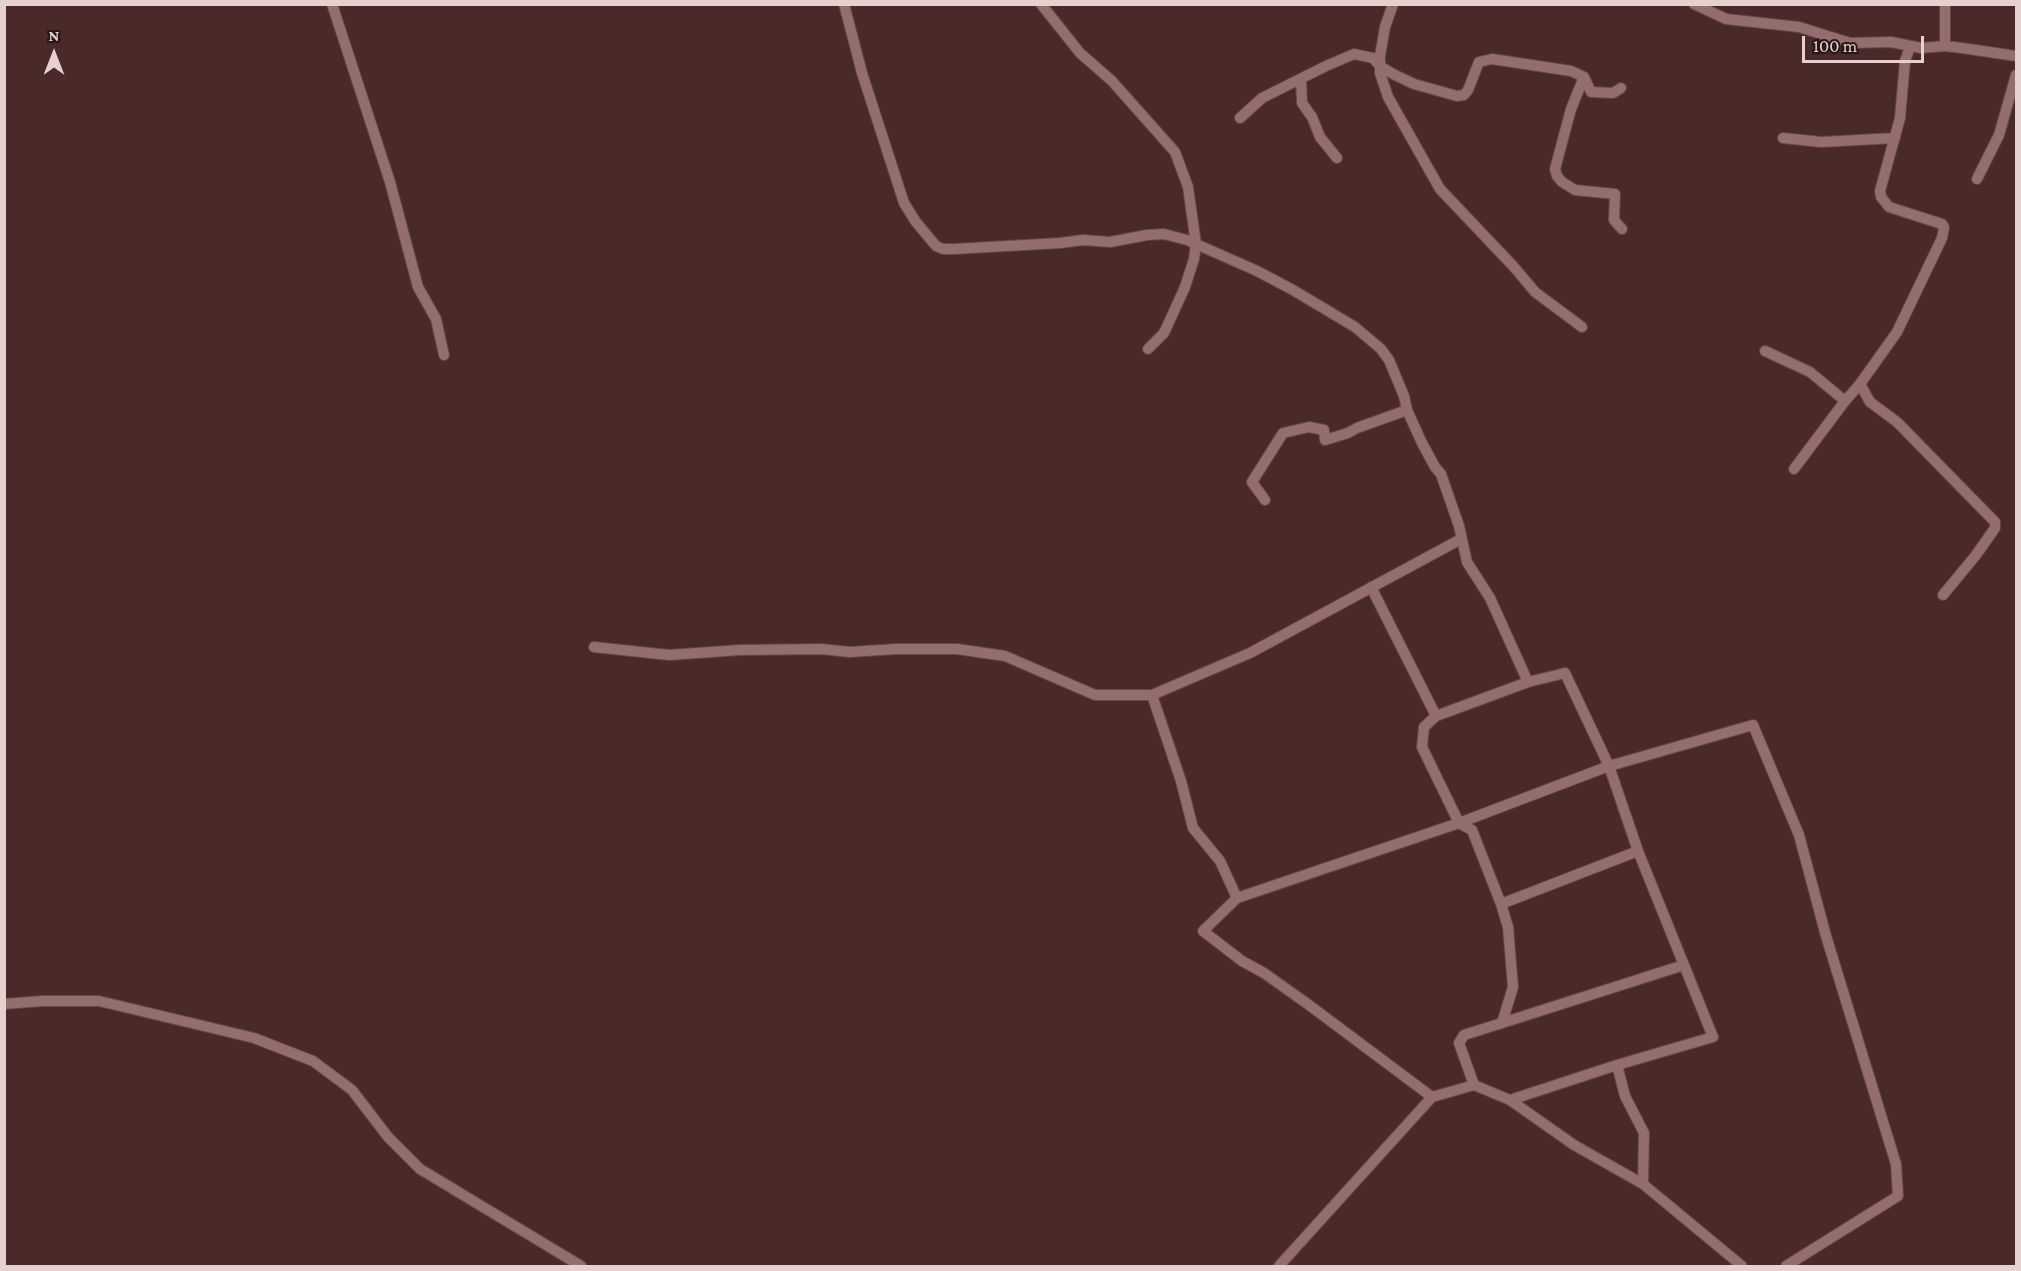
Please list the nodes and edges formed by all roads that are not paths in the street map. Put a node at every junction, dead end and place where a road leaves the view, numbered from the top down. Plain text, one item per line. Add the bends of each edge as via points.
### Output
1 (332, 4) edge
2 (844, 4) edge
3 (1041, 4) edge
4 (1394, 4) edge
5 (1694, 4) edge
6 (1945, 4) edge
7 (1910, 46) junction
8 (1945, 46) junction
9 (2016, 56) edge
10 (1380, 66) junction
11 (2016, 75) edge
12 (1584, 77) junction
13 (1301, 80) junction
14 (1621, 88) dead end
15 (1240, 118) dead end
16 (1783, 138) dead end
17 (1895, 138) junction
18 (1337, 158) dead end
19 (1977, 179) dead end
20 (1622, 229) dead end
21 (1196, 244) junction
22 (1582, 327) dead end
23 (1148, 349) dead end
24 (1765, 351) dead end
25 (444, 355) dead end
26 (1860, 384) junction
27 (1845, 400) junction
28 (1407, 410) junction
29 (1794, 469) dead end
30 (1265, 500) dead end
31 (1461, 539) junction
32 (1371, 587) junction
33 (1943, 596) dead end
34 (594, 646) dead end
35 (1528, 682) junction
36 (1152, 695) junction
37 (1436, 716) junction
38 (1609, 766) junction
39 (1459, 823) junction
40 (1638, 851) junction
41 (1237, 898) junction
42 (1501, 904) junction
43 (1684, 965) junction
44 (4, 1004) edge
45 (1502, 1023) junction
46 (1617, 1065) junction
47 (1474, 1085) junction
48 (1432, 1097) junction
49 (1510, 1100) junction
50 (1643, 1184) junction
51 (581, 1266) edge
52 (1279, 1266) edge
53 (1742, 1266) edge
54 (1786, 1266) edge

1 - 25 street via 390,182 418,287 436,319
2 - 21 street via 904,203 936,246 954,249 1083,240 1110,242 1164,234
3 - 21 street via 1080,53 1112,81 1175,152 1188,187
4 - 10 street via 1385,27
5 - 7 street via 1735,21 1799,27 1850,43 1891,42
6 - 8 street
7 - 8 street
7 - 17 street
8 - 9 street
10 - 12 street via 1414,84 1457,96 1468,90 1483,60 1544,66
10 - 13 street via 1373,57 1354,54
10 - 22 street via 1388,97 1440,189 1535,292
11 - 19 street via 1999,135
12 - 14 street via 1591,92 1613,93
12 - 20 street via 1555,169 1562,182 1575,190 1615,194 1614,220
13 - 15 street via 1262,98
13 - 18 street via 1302,103 1320,137
16 - 17 street via 1821,142
17 - 26 street via 1880,191 1884,203 1942,224 1944,231 1897,332
21 - 23 street via 1178,305 1164,333
21 - 28 street via 1293,290 1367,336 1389,360
24 - 27 street via 1810,372
26 - 27 street
26 - 33 street via 1870,402 1896,422 1995,522 1995,528
27 - 29 street
28 - 30 street via 1325,440 1324,430 1309,427 1283,433 1251,482
28 - 31 street via 1441,474
31 - 32 street
31 - 35 street via 1467,562 1490,598
32 - 36 street via 1250,653
32 - 37 street
34 - 36 street via 669,654 957,649 1005,656 1095,695
35 - 37 street
35 - 38 street via 1565,673
36 - 41 street via 1181,781 1192,828 1220,861
37 - 39 street via 1424,728 1422,747
38 - 39 street
38 - 40 street
38 - 54 street via 1753,725 1799,835 1896,1164 1898,1196
39 - 41 street
39 - 42 street via 1472,830
40 - 42 street
40 - 43 street
41 - 48 street via 1203,931
42 - 45 street via 1508,927 1513,987
43 - 45 street
43 - 46 street via 1713,1037
44 - 51 street via 99,1001 254,1038 314,1061 352,1090 388,1137 420,1169
45 - 47 street via 1464,1035 1459,1043
46 - 49 street
46 - 50 street via 1625,1096 1644,1133
47 - 48 street
47 - 49 street
48 - 52 street
49 - 50 street via 1574,1145
50 - 53 street

